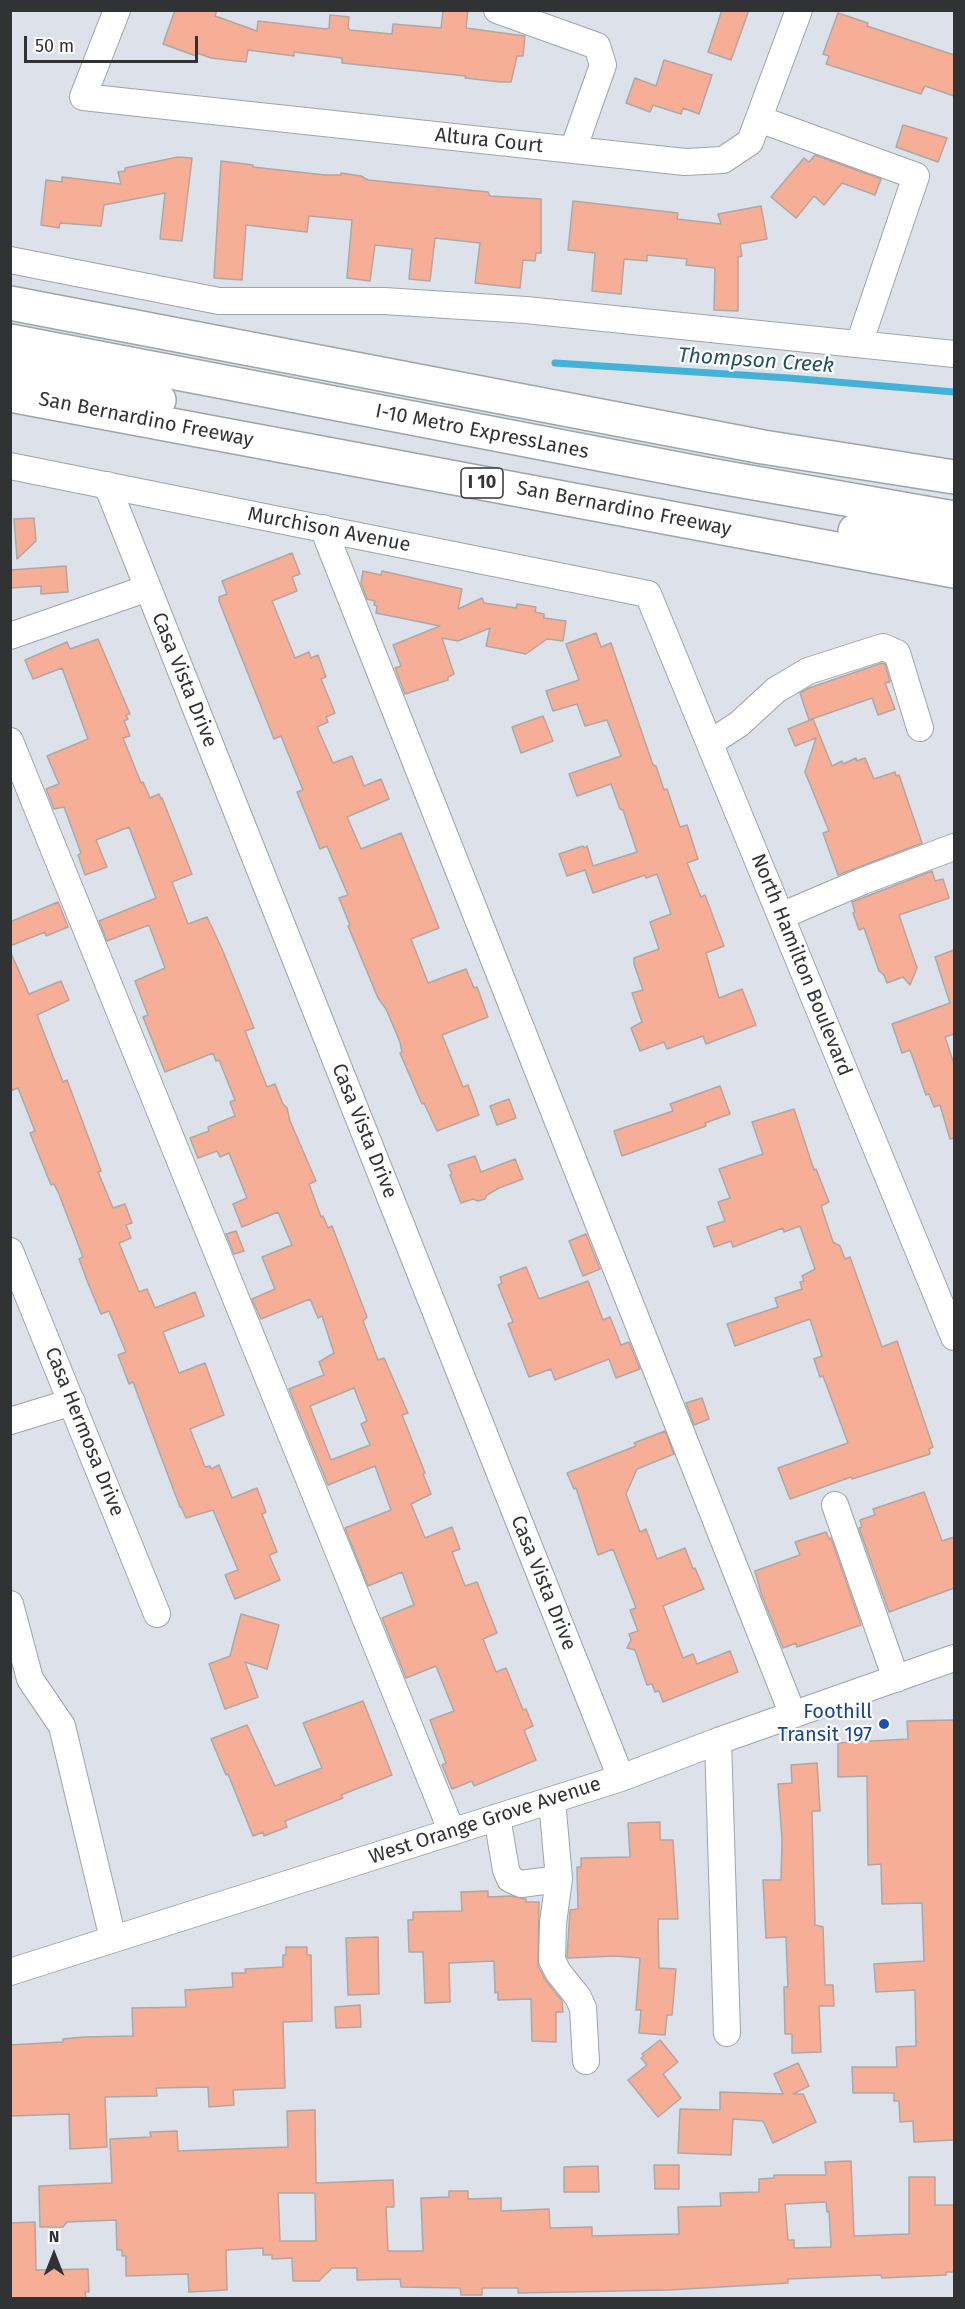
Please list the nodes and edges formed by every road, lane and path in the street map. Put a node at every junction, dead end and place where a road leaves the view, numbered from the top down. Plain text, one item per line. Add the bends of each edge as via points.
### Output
1 (117, 10) edge
2 (497, 10) edge
3 (799, 10) edge
4 (759, 119) junction
5 (573, 150) junction
6 (10, 260) edge
7 (10, 303) edge
8 (10, 341) edge
9 (859, 344) junction
10 (954, 354) edge
11 (10, 370) edge
12 (10, 395) edge
13 (10, 466) edge
14 (954, 477) edge
15 (107, 485) junction
16 (954, 518) edge
17 (323, 528) junction
18 (954, 543) edge
19 (954, 571) edge
20 (148, 588) junction
21 (648, 594) joint
22 (10, 636) edge
23 (920, 728) dead end
24 (10, 741) edge
25 (710, 743) junction
26 (954, 848) edge
27 (781, 916) junction
28 (10, 1251) edge
29 (954, 1337) edge
30 (72, 1402) junction
31 (10, 1421) edge
32 (835, 1506) dead end
33 (10, 1604) edge
34 (157, 1614) dead end
35 (954, 1658) edge
36 (896, 1678) junction
37 (793, 1715) junction
38 (718, 1741) junction
39 (621, 1778) junction
40 (552, 1800) junction
41 (497, 1817) junction
42 (452, 1832) junction
43 (559, 1879) junction
44 (113, 1939) junction
45 (10, 1972) edge
46 (726, 2033) dead end
47 (586, 2061) dead end

1 - 5 street, Altura Court via 83,97
2 - 5 street via 597,46 603,65
3 - 4 street, Altura Court
4 - 5 street, Altura Court via 750,142 723,160 685,162
4 - 9 street via 916,176
6 - 9 street via 219,301 384,301 526,310
7 - 14 highway via 763,447
8 - 16 highway, I-10 Metro ExpressLanes
9 - 10 street
11 - 18 highway, I-10 Metro ExpressLanes via 750,513
12 - 19 highway, San Bernardino Freeway / I 10
13 - 15 street, Murchison Avenue
15 - 17 street, Murchison Avenue
15 - 20 street, Casa Vista Drive
17 - 21 street, Murchison Avenue
17 - 37 street
20 - 22 street
20 - 39 street, Casa Vista Drive
21 - 25 street, North Hamilton Boulevard
23 - 25 street via 897,653 883,647 808,671 776,690 739,724
24 - 42 street
25 - 27 street, North Hamilton Boulevard
26 - 27 street
27 - 29 street, North Hamilton Boulevard
28 - 30 street, Casa Hermosa Drive
30 - 31 street
30 - 34 street, Casa Hermosa Drive
32 - 36 street
33 - 44 street via 30,1679 62,1726
35 - 36 street, West Orange Grove Avenue
36 - 37 street, West Orange Grove Avenue
37 - 38 street, West Orange Grove Avenue
38 - 39 street, West Orange Grove Avenue
38 - 46 street
39 - 40 street, West Orange Grove Avenue
40 - 41 street, West Orange Grove Avenue
40 - 43 street
41 - 42 street, West Orange Grove Avenue
41 - 43 street via 510,1879 521,1884
42 - 44 street, West Orange Grove Avenue
43 - 47 street via 552,1960 583,2008
44 - 45 street, West Orange Grove Avenue

